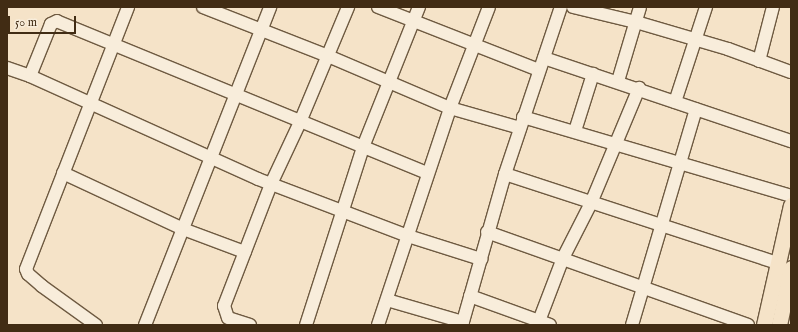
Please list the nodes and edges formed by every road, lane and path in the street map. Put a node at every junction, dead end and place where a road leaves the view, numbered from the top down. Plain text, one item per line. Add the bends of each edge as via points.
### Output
1 (128, 7) edge
2 (203, 7) edge
3 (270, 7) edge
4 (348, 7) edge
5 (378, 7) edge
6 (419, 7) edge
7 (489, 7) edge
8 (561, 7) edge
9 (573, 7) edge
10 (640, 7) edge
11 (706, 7) edge
12 (773, 7) edge
13 (414, 22) junction
14 (636, 22) junction
15 (260, 30) junction
16 (694, 39) junction
17 (115, 43) junction
18 (474, 45) junction
19 (328, 56) junction
20 (544, 58) junction
21 (759, 61) junction
22 (7, 68) edge
23 (539, 70) junction
24 (791, 72) edge
25 (593, 74) junction
26 (30, 76) junction
27 (618, 81) junction
28 (389, 82) junction
29 (639, 88) junction
30 (235, 94) junction
31 (89, 101) junction
32 (675, 102) junction
33 (450, 108) junction
34 (696, 109) junction
35 (300, 122) junction
36 (521, 122) junction
37 (575, 131) junction
38 (791, 140) edge
39 (616, 143) junction
40 (363, 147) junction
41 (211, 157) junction
42 (679, 164) junction
43 (63, 173) junction
44 (427, 173) junction
45 (505, 174) junction
46 (271, 184) junction
47 (791, 196) edge
48 (591, 203) junction
49 (791, 205) edge
50 (341, 211) junction
51 (662, 227) junction
52 (183, 229) junction
53 (488, 232) junction
54 (408, 236) junction
55 (245, 252) junction
56 (564, 258) junction
57 (480, 259) junction
58 (777, 263) junction
59 (791, 268) edge
60 (644, 289) junction
61 (470, 296) junction
62 (387, 300) junction
63 (462, 323) edge
64 (544, 323) edge
65 (96, 325) edge
66 (145, 325) edge
67 (250, 325) edge
68 (306, 325) edge
69 (378, 325) edge
70 (632, 325) edge
71 (748, 325) edge
72 (764, 325) edge
73 (779, 325) edge

1 - 17 street
2 - 15 street
3 - 15 street
4 - 19 street
5 - 13 street
6 - 13 street
7 - 18 street
8 - 20 street
9 - 14 street
10 - 14 street
11 - 16 street
12 - 21 street
13 - 18 street
13 - 28 street
14 - 16 street
14 - 27 street
15 - 19 street
15 - 30 street
16 - 21 street
16 - 32 street
17 - 26 street via 55,21 51,24
17 - 30 street
17 - 31 street
18 - 23 street
18 - 33 street
19 - 28 street
19 - 35 street
20 - 23 street
20 - 25 street
21 - 24 street
22 - 26 street
23 - 36 street
25 - 27 street
25 - 37 street
26 - 31 street
27 - 29 street
28 - 33 street
28 - 40 street
29 - 32 street
29 - 39 street
30 - 35 street
30 - 41 street
31 - 41 street
31 - 43 street
32 - 34 street
33 - 36 street
33 - 44 street
34 - 38 street
34 - 42 street
35 - 40 street
35 - 46 street
36 - 37 street
36 - 45 street
37 - 39 street
39 - 42 street
39 - 48 street
40 - 44 street
40 - 50 street
41 - 46 street
41 - 52 street
42 - 47 street
42 - 51 street
43 - 52 street
43 - 65 street via 27,263 27,272
44 - 54 street
45 - 48 street
45 - 53 street
46 - 50 street
46 - 55 street
48 - 51 street
48 - 56 street
49 - 58 main road
50 - 54 street
50 - 68 street
51 - 58 street
51 - 60 street
52 - 55 street
52 - 66 street
53 - 56 street
53 - 57 street
54 - 57 street
54 - 62 street
55 - 67 street via 225,310 232,320
56 - 60 street
56 - 64 street
57 - 61 street
58 - 72 main road
59 - 73 main road
60 - 70 street
60 - 71 street
61 - 63 street
61 - 64 street
62 - 63 street
62 - 69 street

